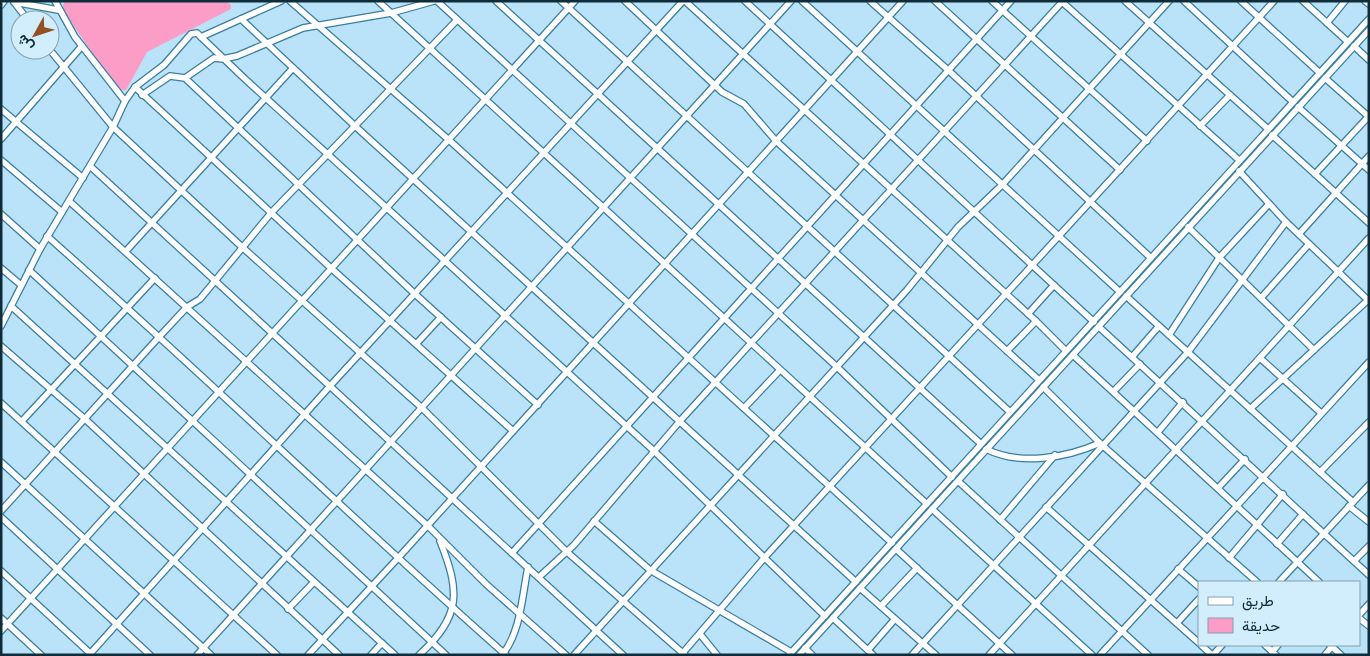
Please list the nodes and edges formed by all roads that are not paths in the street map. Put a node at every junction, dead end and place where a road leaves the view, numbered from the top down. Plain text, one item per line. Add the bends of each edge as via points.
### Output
1 (4, 1) edge
2 (55, 1) edge
3 (281, 1) edge
4 (290, 1) edge
5 (378, 1) edge
6 (436, 1) edge
7 (496, 1) edge
8 (561, 1) edge
9 (575, 1) edge
10 (625, 1) edge
11 (684, 1) edge
12 (745, 1) edge
13 (791, 1) edge
14 (802, 1) edge
15 (870, 1) edge
16 (904, 1) edge
17 (935, 1) edge
18 (992, 1) edge
19 (1011, 1) edge
20 (1125, 1) edge
21 (1169, 1) edge
22 (1184, 1) edge
23 (1241, 1) edge
24 (1274, 1) edge
25 (1303, 1) edge
26 (1345, 1) edge
27 (1365, 1) edge
28 (14, 2) edge
29 (1062, 2) edge
30 (1369, 4) edge
31 (1, 5) edge
32 (568, 8) junction
33 (58, 10) joint
34 (1003, 11) junction
35 (60, 13) edge
36 (391, 13) junction
37 (889, 17) junction
38 (241, 18) junction
39 (1259, 18) junction
40 (1369, 19) edge
41 (457, 20) junction
42 (1150, 22) junction
43 (1328, 23) junction
44 (770, 25) junction
45 (317, 26) junction
46 (1369, 30) edge
47 (656, 31) junction
48 (1030, 36) junction
49 (201, 37) junction
50 (976, 39) junction
51 (539, 40) junction
52 (1348, 42) junction
53 (266, 43) junction
54 (82, 46) junction
55 (1233, 46) junction
56 (1354, 46) junction
57 (428, 48) junction
58 (858, 52) junction
59 (743, 54) junction
60 (1120, 54) junction
61 (223, 59) junction
62 (57, 60) edge
63 (1369, 60) edge
64 (627, 63) junction
65 (1004, 66) junction
66 (63, 68) junction
67 (293, 68) junction
68 (948, 70) junction
69 (511, 71) junction
70 (1320, 73) junction
71 (1208, 75) junction
72 (185, 78) junction
73 (1325, 78) junction
74 (832, 80) junction
75 (714, 85) junction
76 (135, 87) junction
77 (390, 88) junction
78 (1089, 89) junction
79 (142, 94) junction
80 (598, 94) junction
81 (1230, 95) junction
82 (977, 97) junction
83 (267, 99) junction
84 (486, 99) junction
85 (125, 101) junction
86 (1293, 102) junction
87 (917, 105) junction
88 (1178, 107) junction
89 (1298, 107) junction
90 (1, 109) edge
91 (804, 110) junction
92 (685, 117) junction
93 (1368, 117) edge
94 (1062, 118) junction
95 (16, 122) junction
96 (570, 125) junction
97 (355, 126) junction
98 (1200, 126) junction
99 (113, 127) junction
100 (238, 129) junction
101 (1268, 129) junction
102 (946, 132) junction
103 (891, 135) junction
104 (1272, 135) junction
105 (1, 138) edge
106 (449, 140) junction
107 (776, 141) junction
108 (1147, 141) junction
109 (1342, 146) junction
110 (658, 147) junction
111 (1034, 149) junction
112 (328, 154) junction
113 (544, 154) junction
114 (1369, 156) edge
115 (211, 158) junction
116 (1, 160) edge
117 (1239, 160) junction
118 (919, 161) junction
119 (864, 164) junction
120 (1362, 164) junction
121 (90, 166) junction
122 (1120, 170) junction
123 (1239, 170) junction
124 (1369, 170) edge
125 (747, 173) junction
126 (1315, 174) junction
127 (83, 178) junction
128 (630, 178) junction
129 (414, 179) junction
130 (298, 184) junction
131 (1002, 185) junction
132 (892, 189) junction
133 (181, 191) junction
134 (508, 193) junction
135 (1336, 193) junction
136 (836, 195) junction
137 (69, 201) junction
138 (1091, 202) junction
139 (719, 203) junction
140 (1269, 204) junction
141 (602, 207) junction
142 (387, 208) junction
143 (62, 212) junction
144 (271, 213) junction
145 (974, 213) junction
146 (1, 214) edge
147 (863, 221) junction
148 (152, 222) junction
149 (1286, 222) junction
150 (1369, 222) edge
151 (1188, 227) junction
152 (807, 228) junction
153 (473, 232) junction
154 (691, 234) junction
155 (1298, 234) junction
156 (47, 236) junction
157 (1059, 236) junction
158 (1369, 238) edge
159 (358, 240) junction
160 (948, 240) junction
161 (1309, 244) junction
162 (566, 246) junction
163 (242, 247) junction
164 (40, 249) junction
165 (126, 250) junction
166 (834, 254) junction
167 (778, 258) junction
168 (1151, 258) junction
169 (1219, 258) junction
170 (446, 261) junction
171 (664, 264) junction
172 (1032, 266) junction
173 (1, 268) edge
174 (332, 269) junction
175 (29, 270) junction
176 (1338, 272) junction
177 (921, 273) junction
178 (155, 278) junction
179 (214, 279) junction
180 (1242, 281) junction
181 (806, 284) junction
182 (21, 285) junction
183 (1054, 285) junction
184 (531, 286) junction
185 (751, 288) junction
186 (1120, 292) junction
187 (416, 294) junction
188 (1006, 294) junction
189 (1126, 296) junction
190 (1261, 298) junction
191 (1368, 301) edge
192 (302, 302) junction
193 (628, 302) junction
194 (11, 306) junction
195 (892, 306) junction
196 (187, 307) junction
197 (128, 308) junction
198 (778, 314) junction
199 (1028, 314) junction
200 (505, 316) junction
201 (441, 317) junction
202 (3, 318) edge
203 (723, 318) junction
204 (392, 320) junction
205 (1036, 321) junction
206 (1094, 322) junction
207 (1290, 325) junction
208 (1, 326) edge
209 (978, 326) junction
210 (1158, 326) junction
211 (1099, 327) junction
212 (272, 334) junction
213 (1169, 335) junction
214 (864, 336) junction
215 (102, 337) junction
216 (159, 337) junction
217 (593, 342) junction
218 (417, 343) junction
219 (751, 344) junction
220 (1, 346) edge
221 (476, 348) junction
222 (1314, 350) junction
223 (1007, 351) junction
224 (1066, 351) junction
225 (1188, 352) junction
226 (360, 354) junction
227 (1073, 355) junction
228 (1132, 356) junction
229 (687, 357) junction
230 (950, 358) junction
231 (1260, 358) junction
232 (247, 362) junction
233 (1369, 362) edge
234 (75, 364) junction
235 (1140, 364) junction
236 (134, 366) junction
237 (836, 366) junction
238 (780, 370) junction
239 (567, 371) junction
240 (452, 375) junction
241 (1283, 378) junction
242 (1039, 380) junction
243 (1160, 381) junction
244 (716, 383) junction
245 (330, 386) junction
246 (1043, 387) junction
247 (921, 389) junction
248 (52, 390) junction
249 (1114, 391) junction
250 (1230, 391) junction
251 (109, 393) junction
252 (220, 393) junction
253 (810, 395) junction
254 (652, 396) junction
255 (1183, 402) junction
256 (1, 403) edge
257 (538, 404) junction
258 (422, 408) junction
259 (744, 408) junction
260 (1250, 409) junction
261 (1134, 410) junction
262 (1010, 412) junction
263 (1321, 414) junction
264 (306, 415) junction
265 (85, 419) junction
266 (892, 419) junction
267 (22, 421) junction
268 (680, 421) junction
269 (1203, 421) junction
270 (194, 422) junction
271 (1369, 422) edge
272 (626, 426) junction
273 (513, 431) junction
274 (1158, 432) junction
275 (774, 435) junction
276 (390, 442) junction
277 (981, 444) junction
278 (1101, 444) junction
279 (279, 445) junction
280 (1292, 445) junction
281 (169, 448) junction
282 (866, 448) junction
283 (986, 449) junction
284 (1177, 449) junction
285 (55, 451) junction
286 (654, 451) junction
287 (1055, 455) junction
288 (1245, 459) junction
289 (1, 462) edge
290 (482, 466) junction
291 (366, 469) junction
292 (1320, 472) junction
293 (144, 474) junction
294 (738, 474) junction
295 (252, 475) junction
296 (952, 476) junction
297 (1264, 476) junction
298 (958, 481) junction
299 (1146, 483) junction
300 (25, 484) junction
301 (1369, 485) edge
302 (830, 487) junction
303 (1218, 488) junction
304 (1283, 494) junction
305 (452, 499) junction
306 (338, 500) junction
307 (227, 502) junction
308 (927, 504) junction
309 (1351, 504) junction
310 (711, 505) junction
311 (1236, 505) junction
312 (114, 507) junction
313 (1046, 507) junction
314 (932, 509) junction
315 (1, 511) edge
316 (1303, 514) junction
317 (1, 517) edge
318 (1000, 520) junction
319 (594, 521) junction
320 (538, 522) junction
321 (1369, 522) edge
322 (1258, 525) junction
323 (428, 526) junction
324 (795, 526) junction
325 (203, 529) junction
326 (312, 530) junction
327 (1324, 534) junction
328 (438, 537) junction
329 (1020, 537) junction
330 (1206, 538) junction
331 (86, 540) junction
332 (892, 543) junction
333 (1277, 544) junction
334 (1089, 545) junction
335 (1369, 546) edge
336 (896, 549) junction
337 (567, 552) junction
338 (512, 553) junction
339 (287, 557) junction
340 (399, 557) junction
341 (765, 557) junction
342 (1228, 558) junction
343 (175, 561) junction
344 (1298, 562) junction
345 (1354, 562) junction
346 (993, 565) junction
347 (528, 567) junction
348 (917, 568) junction
349 (1178, 569) junction
350 (1, 570) edge
351 (650, 570) junction
352 (58, 572) junction
353 (1369, 575) edge
354 (1061, 576) junction
355 (539, 577) junction
356 (1256, 581) edge
357 (1280, 581) edge
358 (1319, 581) edge
359 (314, 582) junction
360 (856, 582) junction
361 (262, 583) junction
362 (372, 586) junction
363 (1198, 586) edge
364 (860, 588) junction
365 (145, 594) junction
366 (1198, 599) edge
367 (32, 600) junction
368 (1152, 600) junction
369 (623, 602) junction
370 (957, 604) junction
371 (1035, 604) junction
372 (1369, 604) edge
373 (881, 606) junction
374 (452, 608) junction
375 (288, 609) junction
376 (348, 612) junction
377 (720, 612) junction
378 (519, 613) junction
379 (233, 615) junction
380 (1360, 615) edge
381 (825, 616) junction
382 (1360, 617) edge
383 (1, 618) edge
384 (833, 618) junction
385 (895, 619) junction
386 (1177, 623) junction
387 (8, 624) junction
388 (116, 625) junction
389 (1369, 626) edge
390 (596, 630) junction
391 (1, 631) edge
392 (1122, 631) junction
393 (700, 634) junction
394 (322, 639) junction
395 (1198, 642) edge
396 (382, 643) junction
397 (432, 643) junction
398 (923, 643) junction
399 (999, 643) junction
400 (1202, 646) edge
401 (1221, 646) edge
402 (204, 648) junction
403 (805, 648) junction
404 (868, 650) junction
405 (91, 654) edge
406 (504, 654) edge
407 (683, 654) edge
408 (790, 654) edge
409 (41, 655) edge
410 (150, 655) edge
411 (197, 655) edge
412 (211, 655) edge
413 (277, 655) edge
414 (308, 655) edge
415 (339, 655) edge
416 (371, 655) edge
417 (395, 655) edge
418 (419, 655) edge
419 (446, 655) edge
420 (566, 655) edge
421 (574, 655) edge
422 (622, 655) edge
423 (717, 655) edge
424 (799, 655) edge
425 (812, 655) edge
426 (873, 655) edge
427 (912, 655) edge
428 (936, 655) edge
429 (989, 655) edge
430 (1012, 655) edge
431 (1092, 655) edge
432 (1100, 655) edge
433 (1148, 655) edge
434 (1212, 655) edge

1 - 31 street
2 - 33 street
3 - 38 street
4 - 45 street
5 - 36 street
6 - 36 street
6 - 41 street
7 - 51 street
8 - 32 street
9 - 32 street
10 - 47 street
11 - 47 street
11 - 59 street
12 - 44 street
13 - 44 street
14 - 58 street
15 - 37 street
16 - 37 street
17 - 50 street
18 - 34 street
19 - 34 street
20 - 42 street
21 - 42 street
22 - 55 street
23 - 39 street
24 - 39 street
25 - 43 street
26 - 43 street
27 - 30 street
28 - 33 street
29 - 48 street
29 - 60 street
32 - 51 street
32 - 64 street
34 - 48 street
34 - 50 street
35 - 54 street
36 - 45 street
36 - 57 street
37 - 58 street
37 - 68 street
38 - 49 street
38 - 53 street
39 - 55 street
39 - 70 street
40 - 52 street
41 - 57 street
41 - 69 street
42 - 60 street
42 - 71 street
43 - 52 street
44 - 59 street
44 - 74 street
45 - 53 street
45 - 77 street
46 - 56 street
47 - 64 street
47 - 75 street
48 - 65 street
48 - 78 street
49 - 61 street
49 - 76 street via 191,34 164,65
50 - 65 street
50 - 68 street
51 - 69 street
51 - 80 street
52 - 70 street
53 - 61 street via 244,54
53 - 67 street
54 - 66 street
54 - 85 street
55 - 71 street
55 - 86 street
56 - 63 street
56 - 73 street
57 - 77 street
57 - 84 street
58 - 74 street
58 - 87 street
59 - 75 street
59 - 91 street
60 - 78 street
60 - 88 street
61 - 72 street via 214,58
61 - 83 street
62 - 66 street
64 - 80 street
64 - 92 street
65 - 82 street
65 - 94 street
66 - 95 street
66 - 99 street
67 - 83 street
67 - 97 street
68 - 82 street
68 - 87 street
69 - 84 street
69 - 96 street
70 - 86 street
71 - 81 street
71 - 88 street
72 - 79 street via 170,76
72 - 100 street
73 - 89 street
73 - 93 street
74 - 91 street
74 - 103 street
75 - 92 street
75 - 107 street via 744,104
76 - 79 street
76 - 85 street
77 - 97 street
77 - 106 street
78 - 94 street
78 - 108 street
79 - 115 street
80 - 96 street
80 - 110 street
81 - 98 street
81 - 101 street
82 - 102 street
82 - 111 street
83 - 100 street
83 - 112 street
84 - 106 street
84 - 113 street
85 - 99 street
86 - 101 street
87 - 102 street
87 - 103 street
88 - 98 street
88 - 108 street
89 - 104 street
89 - 109 street
90 - 95 street
91 - 107 street
91 - 119 street
92 - 110 street
92 - 125 street
93 - 109 street
94 - 111 street
94 - 122 street
95 - 105 street
95 - 127 street
96 - 113 street
96 - 128 street
97 - 112 street
97 - 129 street
98 - 117 street
99 - 121 street
99 - 133 street
100 - 115 street
100 - 130 street
101 - 117 street
102 - 118 street
102 - 131 street
103 - 118 street
103 - 119 street
104 - 123 street
104 - 126 street
106 - 129 street
106 - 134 street
107 - 125 street
107 - 136 street
108 - 122 street
109 - 120 street
109 - 126 street
110 - 128 street
110 - 139 street
111 - 131 street
111 - 138 street
112 - 130 street
112 - 142 street
113 - 134 street
113 - 141 street
114 - 120 street
115 - 133 street
115 - 144 street
116 - 143 street
117 - 168 street
118 - 132 street
118 - 145 street
119 - 132 street
119 - 136 street
120 - 124 street
120 - 135 street
121 - 127 street
121 - 148 street
122 - 138 street
123 - 140 street
123 - 151 street
125 - 139 street
125 - 152 street
126 - 135 street
127 - 137 street
128 - 141 street
128 - 154 street
129 - 142 street
129 - 153 street
130 - 144 street
130 - 159 street
131 - 145 street
131 - 157 street
132 - 147 street
132 - 160 street
133 - 148 street
133 - 163 street
134 - 153 street
134 - 162 street
135 - 150 street
135 - 155 street
136 - 147 street
136 - 152 street
137 - 143 street
137 - 165 street
138 - 157 street
138 - 168 street
139 - 154 street
139 - 167 street
140 - 149 street
140 - 169 street
141 - 162 street
141 - 171 street
142 - 159 street
142 - 170 street
143 - 156 street
144 - 163 street
144 - 174 street
145 - 160 street
145 - 172 street
146 - 164 street
147 - 166 street
147 - 177 street
148 - 165 street
148 - 179 street
149 - 155 street
149 - 180 street
151 - 169 street
151 - 189 street
152 - 166 street
152 - 167 street
153 - 170 street
153 - 184 street
154 - 171 street
154 - 185 street
155 - 161 street
156 - 164 street
156 - 197 street
157 - 172 street
157 - 186 street
158 - 176 street
159 - 174 street
159 - 187 street
160 - 177 street
160 - 188 street
161 - 176 street
161 - 190 street
162 - 184 street
162 - 193 street
163 - 179 street
163 - 192 street
164 - 175 street
165 - 178 street
166 - 181 street
166 - 195 street
167 - 181 street
167 - 185 street
168 - 186 street
169 - 180 street
169 - 213 street
170 - 187 street
170 - 200 street
171 - 193 street
171 - 203 street
172 - 183 street
172 - 188 street
173 - 182 street
174 - 192 street
174 - 204 street
175 - 182 street
175 - 215 street
176 - 191 street
176 - 207 street
177 - 195 street
177 - 209 street
178 - 196 street
178 - 197 street
179 - 196 street via 200,299
179 - 212 street
180 - 190 street
180 - 225 street
181 - 198 street
181 - 214 street
182 - 194 street
183 - 199 street
183 - 206 street
184 - 200 street
184 - 217 street
185 - 198 street
185 - 203 street
186 - 206 street
187 - 201 street
187 - 204 street
188 - 199 street
188 - 209 street
189 - 210 street
189 - 211 street
190 - 207 street
191 - 222 street
192 - 212 street
192 - 226 street
193 - 217 street
193 - 229 street
194 - 202 street
194 - 234 street
195 - 214 street
195 - 230 street
196 - 216 street
196 - 232 street
197 - 215 street
197 - 216 street
198 - 219 street
198 - 237 street
199 - 205 street
200 - 221 street
200 - 239 street
201 - 218 street
201 - 221 street
202 - 208 street
203 - 219 street
203 - 229 street
204 - 218 street
204 - 226 street
205 - 223 street
205 - 224 street
206 - 224 street
207 - 222 street
207 - 231 street
209 - 223 street
209 - 230 street
210 - 213 street
210 - 228 street
211 - 227 street
211 - 228 street
212 - 232 street
212 - 245 street
213 - 225 street
214 - 237 street
214 - 247 street
215 - 234 street
215 - 236 street
216 - 236 street
216 - 252 street
217 - 239 street
217 - 254 street
218 - 240 street
219 - 238 street
219 - 244 street
220 - 248 street
221 - 240 street
221 - 257 street
222 - 241 street
223 - 242 street
224 - 242 street
225 - 243 street
225 - 250 street
226 - 245 street
226 - 258 street
227 - 246 street
227 - 249 street
228 - 235 street
229 - 244 street
229 - 254 street
230 - 247 street
230 - 262 street
231 - 241 street
231 - 250 street
232 - 252 street
232 - 264 street
233 - 263 street
234 - 248 street
234 - 251 street
235 - 243 street
235 - 249 street
236 - 251 street
236 - 270 street
237 - 253 street
237 - 266 street
238 - 253 street
238 - 259 street
239 - 257 street
239 - 272 street
240 - 258 street
240 - 273 street
241 - 260 street
241 - 263 street
242 - 262 street
243 - 255 street
243 - 261 street
244 - 259 street
244 - 268 street
245 - 264 street
245 - 276 street
246 - 278 street
246 - 283 street
247 - 266 street
247 - 277 street
248 - 265 street
248 - 267 street
249 - 261 street
250 - 260 street
250 - 269 street
251 - 265 street
251 - 281 street
252 - 270 street
252 - 279 street
253 - 275 street
253 - 282 street
254 - 268 street
254 - 272 street
255 - 269 street
255 - 274 street
256 - 267 street
257 - 273 street
258 - 276 street
258 - 290 street
259 - 275 street
260 - 280 street
261 - 274 street
261 - 278 street
262 - 277 street
263 - 280 street
264 - 279 street
264 - 291 street
265 - 285 street
265 - 293 street
266 - 282 street
266 - 296 street
267 - 285 street
268 - 286 street
268 - 294 street
269 - 284 street
269 - 288 street
270 - 281 street
270 - 295 street
271 - 292 street
272 - 286 street
272 - 320 street
273 - 290 street
274 - 284 street
275 - 294 street
275 - 302 street
276 - 291 street
276 - 305 street
277 - 296 street
278 - 287 street
278 - 299 street
278 - 313 street
279 - 295 street
279 - 306 street
280 - 292 street
280 - 297 street
281 - 293 street
281 - 307 street
282 - 302 street
282 - 308 street
283 - 287 street via 1008,458
283 - 298 street
284 - 299 street
284 - 303 street
285 - 300 street
285 - 312 street
286 - 310 street
286 - 319 street
287 - 318 street
288 - 297 street
288 - 303 street
289 - 300 street
290 - 305 street
290 - 320 street
291 - 306 street
291 - 323 street
292 - 309 street
293 - 312 street
293 - 325 street
294 - 310 street
294 - 324 street
295 - 307 street
295 - 326 street
296 - 308 street
297 - 304 street
297 - 311 street
298 - 314 street
298 - 318 street
299 - 330 street
299 - 334 street
300 - 315 street
300 - 331 street
301 - 309 street
302 - 324 street
302 - 332 street
303 - 311 street
304 - 316 street
304 - 322 street
305 - 323 street
305 - 338 street
306 - 326 street
306 - 340 street
307 - 325 street
307 - 339 street
308 - 332 street
309 - 321 street
309 - 327 street
310 - 341 street
310 - 351 street
311 - 322 street
311 - 330 street
312 - 331 street
312 - 343 street
313 - 329 street
313 - 334 street
314 - 336 street
314 - 346 street
316 - 327 street
316 - 333 street
317 - 352 street
318 - 329 street
319 - 337 street
319 - 351 street
320 - 337 street
320 - 338 street
322 - 333 street
322 - 342 street
323 - 328 street
323 - 340 street
324 - 341 street
324 - 360 street
325 - 343 street
325 - 361 street
326 - 339 street
326 - 362 street
327 - 344 street
327 - 345 street
328 - 374 street via 453,576
328 - 378 street
329 - 346 street
329 - 354 street
330 - 342 street
330 - 349 street
331 - 352 street
331 - 365 street
332 - 360 street
333 - 344 street
334 - 354 street
334 - 368 street
335 - 345 street
336 - 348 street
336 - 364 street
337 - 355 street
337 - 369 street
338 - 347 street
339 - 359 street
339 - 361 street
340 - 362 street
340 - 374 street
341 - 377 street
341 - 381 street
342 - 356 street
343 - 365 street
343 - 379 street
344 - 357 street
344 - 358 street
345 - 353 street
346 - 370 street
346 - 371 street
347 - 355 street
347 - 378 street
348 - 370 street
348 - 373 street
349 - 363 street
349 - 368 street
350 - 367 street
351 - 369 street
351 - 377 street
352 - 367 street
352 - 388 street
354 - 371 street
354 - 392 street
355 - 390 street
359 - 375 street
359 - 376 street
360 - 381 street
361 - 375 street
361 - 379 street
362 - 376 street
362 - 397 street
364 - 373 street
364 - 384 street
365 - 388 street
365 - 402 street
366 - 386 street
367 - 387 street
367 - 405 street
368 - 386 street
368 - 392 street
369 - 390 street
369 - 407 street
370 - 398 street
370 - 399 street
371 - 399 street
371 - 431 street
372 - 380 street
373 - 385 street
374 - 397 street
374 - 406 street
375 - 394 street
376 - 394 street
376 - 396 street
377 - 393 street
377 - 408 street
378 - 406 street
378 - 420 street
379 - 402 street
379 - 413 street
381 - 408 street
382 - 389 street
383 - 387 street
384 - 403 street
384 - 404 street
385 - 398 street
385 - 404 street
386 - 395 street
387 - 391 street
387 - 409 street
388 - 405 street
388 - 410 street
390 - 421 street
390 - 422 street
392 - 432 street
392 - 433 street
393 - 407 street
393 - 423 street
394 - 414 street
394 - 415 street
396 - 416 street
396 - 417 street
397 - 418 street
397 - 419 street
398 - 427 street
398 - 428 street
399 - 429 street
399 - 430 street
400 - 434 street
401 - 434 street
402 - 411 street
402 - 412 street
403 - 424 street
403 - 425 street
404 - 426 street

